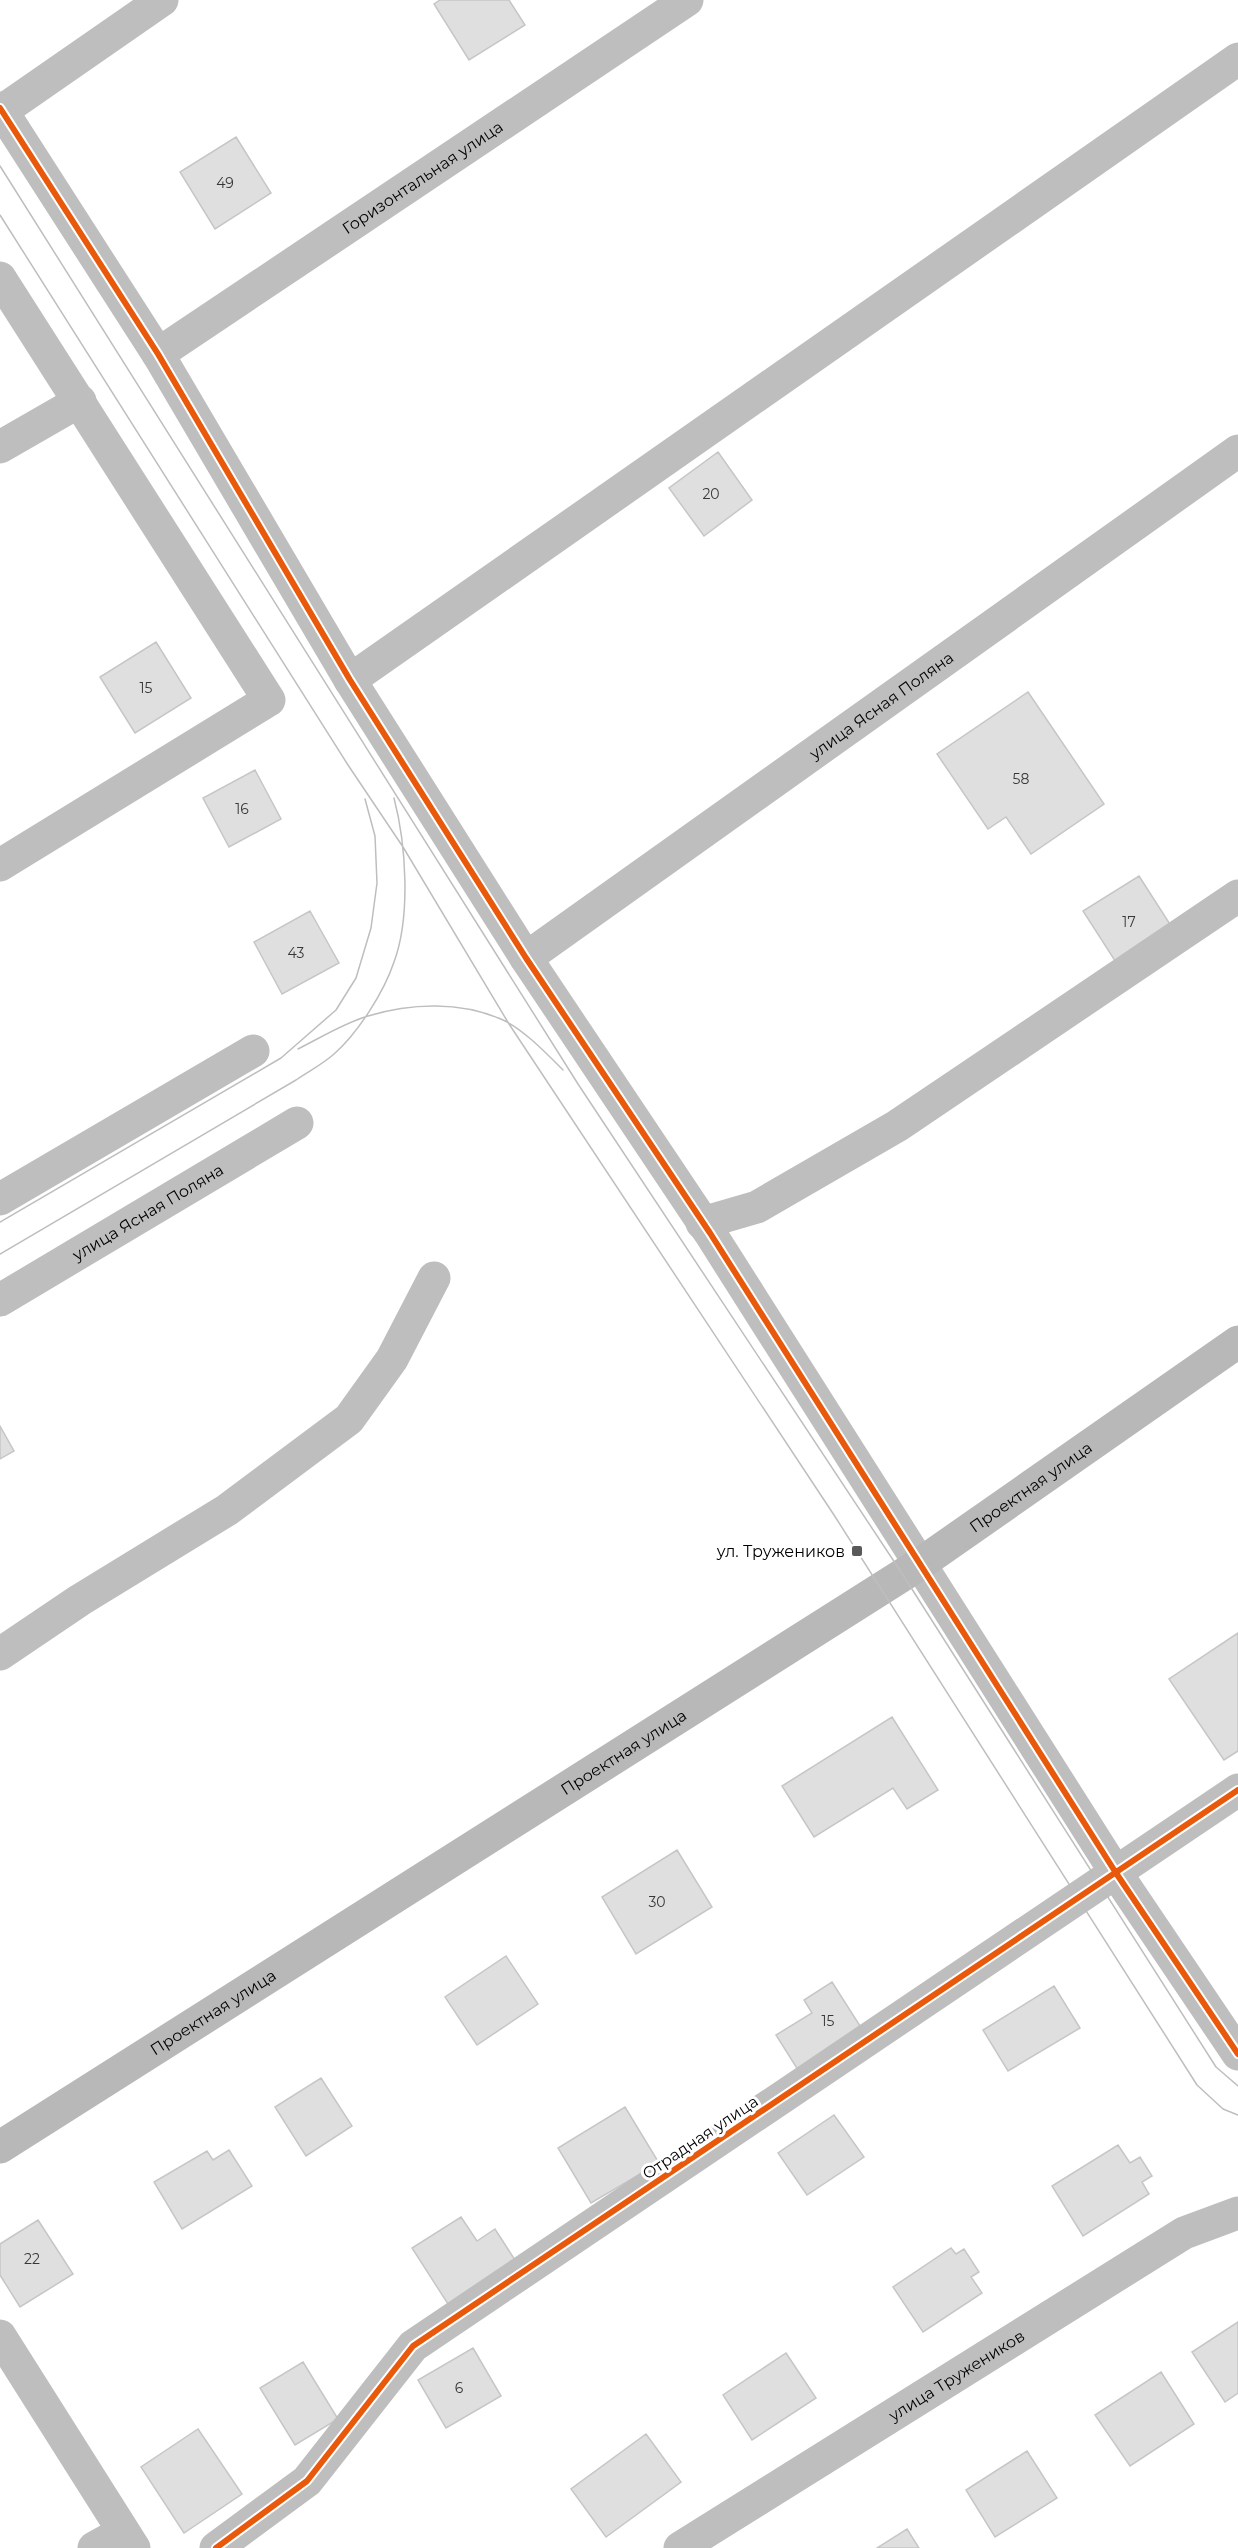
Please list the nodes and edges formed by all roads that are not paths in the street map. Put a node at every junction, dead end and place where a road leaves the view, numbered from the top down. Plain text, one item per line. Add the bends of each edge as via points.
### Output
1 (162, 0) edge
2 (687, 0) edge
3 (1238, 60) edge
4 (1, 109) edge
5 (0, 278) edge
6 (158, 354) junction
7 (80, 401) junction
8 (0, 447) edge
9 (1238, 451) edge
10 (350, 680) junction
11 (0, 865) edge
12 (1238, 896) edge
13 (526, 958) junction
14 (253, 1051) dead end
15 (297, 1123) dead end
16 (0, 1199) edge
17 (702, 1223) junction
18 (434, 1278) dead end
19 (0, 1300) edge
20 (1238, 1342) edge
21 (920, 1564) junction
22 (0, 1654) edge
23 (1238, 1790) edge
24 (1116, 1873) junction
25 (1238, 2054) edge
26 (0, 2147) edge
27 (1238, 2213) edge
28 (0, 2336) edge
29 (129, 2540) edge
30 (94, 2548) edge
31 (216, 2548) edge
32 (680, 2548) edge

1 - 4 street
2 - 6 street, Горизонтальная улица
3 - 10 street
4 - 6 street
5 - 7 street
6 - 10 street
7 - 8 street
7 - 11 street via 269,700
9 - 13 street, улица Ясная Поляна
10 - 13 street
12 - 17 street via 897,1126 757,1207
13 - 17 street
14 - 16 street
15 - 19 street, улица Ясная Поляна
17 - 21 street
18 - 22 street via 392,1359 349,1419 227,1510
20 - 21 main road, Проектная улица
21 - 24 street
21 - 26 main road, Проектная улица
23 - 24 street, Отрадная улица
24 - 25 street
24 - 31 street, Отрадная улица via 413,2346 307,2481
27 - 32 street, улица Тружеников via 1184,2233
28 - 29 street
29 - 30 street

